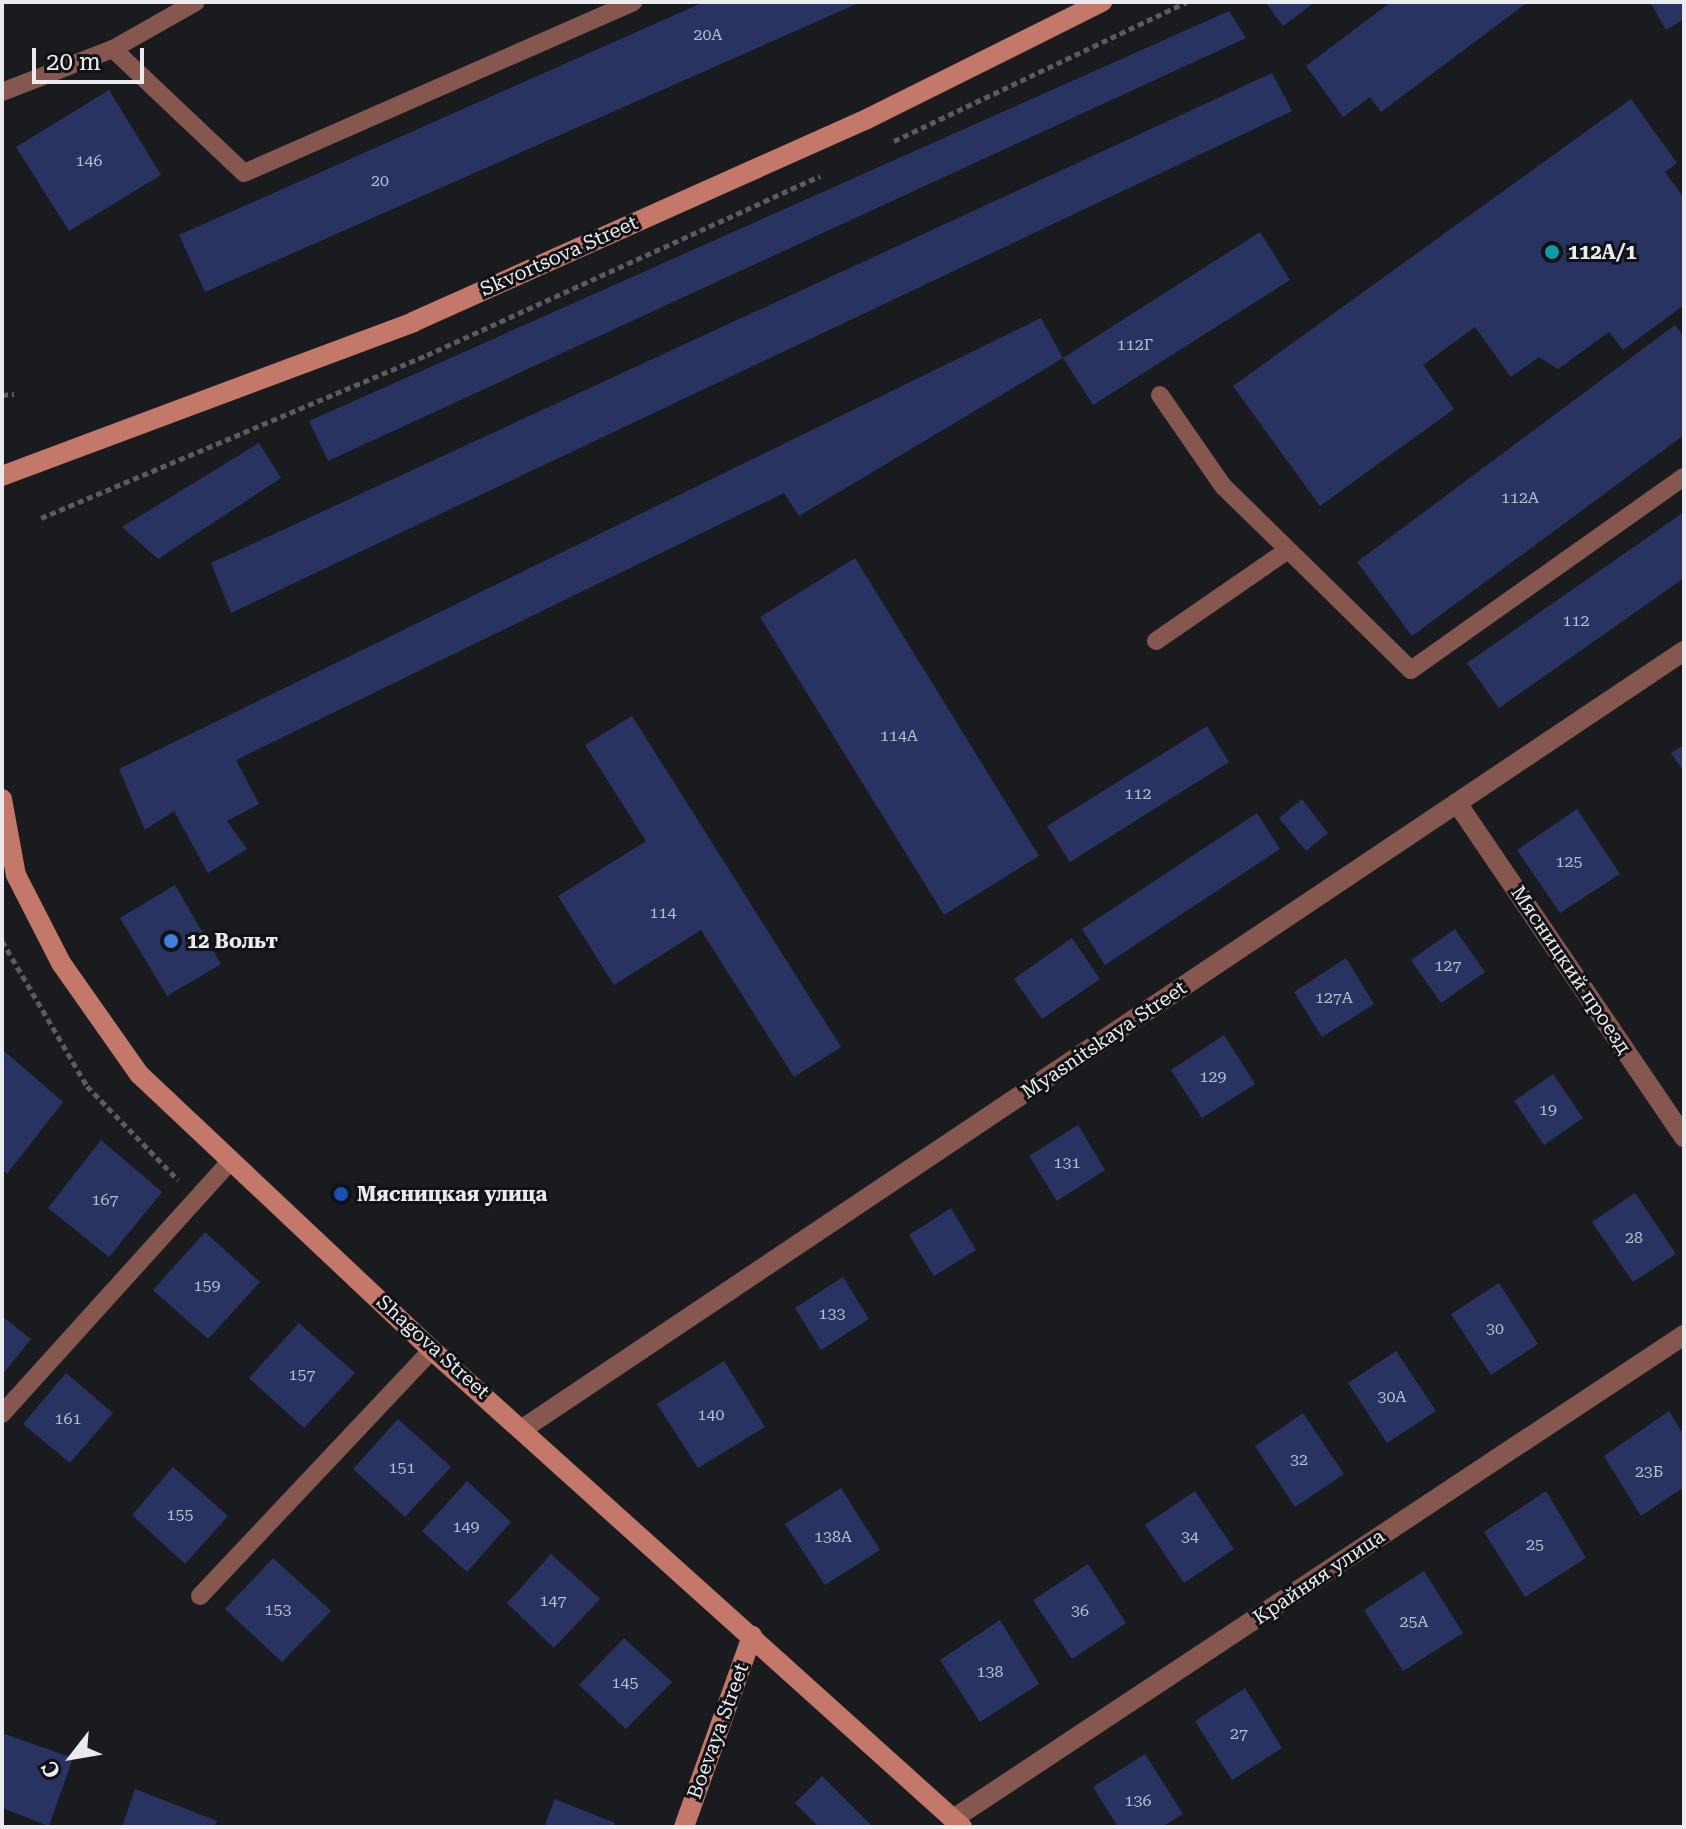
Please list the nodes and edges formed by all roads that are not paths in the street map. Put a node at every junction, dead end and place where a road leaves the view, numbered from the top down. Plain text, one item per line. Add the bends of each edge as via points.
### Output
1 (196, 2) edge
2 (633, 2) edge
3 (1102, 2) edge
4 (113, 49) junction
5 (2, 92) edge
6 (1160, 395) dead end
7 (2, 476) edge
8 (1684, 477) edge
9 (1288, 550) junction
10 (1156, 641) dead end
11 (1684, 651) edge
12 (2, 799) edge
13 (1457, 803) junction
14 (1684, 1137) edge
15 (229, 1163) junction
16 (1684, 1335) edge
17 (432, 1350) junction
18 (2, 1414) edge
19 (524, 1428) junction
20 (200, 1596) dead end
21 (752, 1636) junction
22 (958, 1823) edge
23 (684, 1827) edge

1 - 4 lane
2 - 4 lane via 244,173
3 - 7 main road, Skvortsova Street via 867,119 413,322
4 - 5 lane
6 - 9 lane via 1223,486
8 - 9 lane via 1411,670
9 - 10 lane
11 - 13 street, Myasnitskaya Street
12 - 15 main road, Shagova Street via 16,875 61,963 139,1074
13 - 14 street, Мясницкий проезд
13 - 19 street, Myasnitskaya Street
15 - 17 main road, Shagova Street via 308,1229
15 - 18 lane
16 - 22 street, Крайняя улица
17 - 19 main road, Shagova Street
17 - 20 lane
19 - 21 main road, Shagova Street
21 - 22 main road, Shagova Street
21 - 23 main road, Boevaya Street

